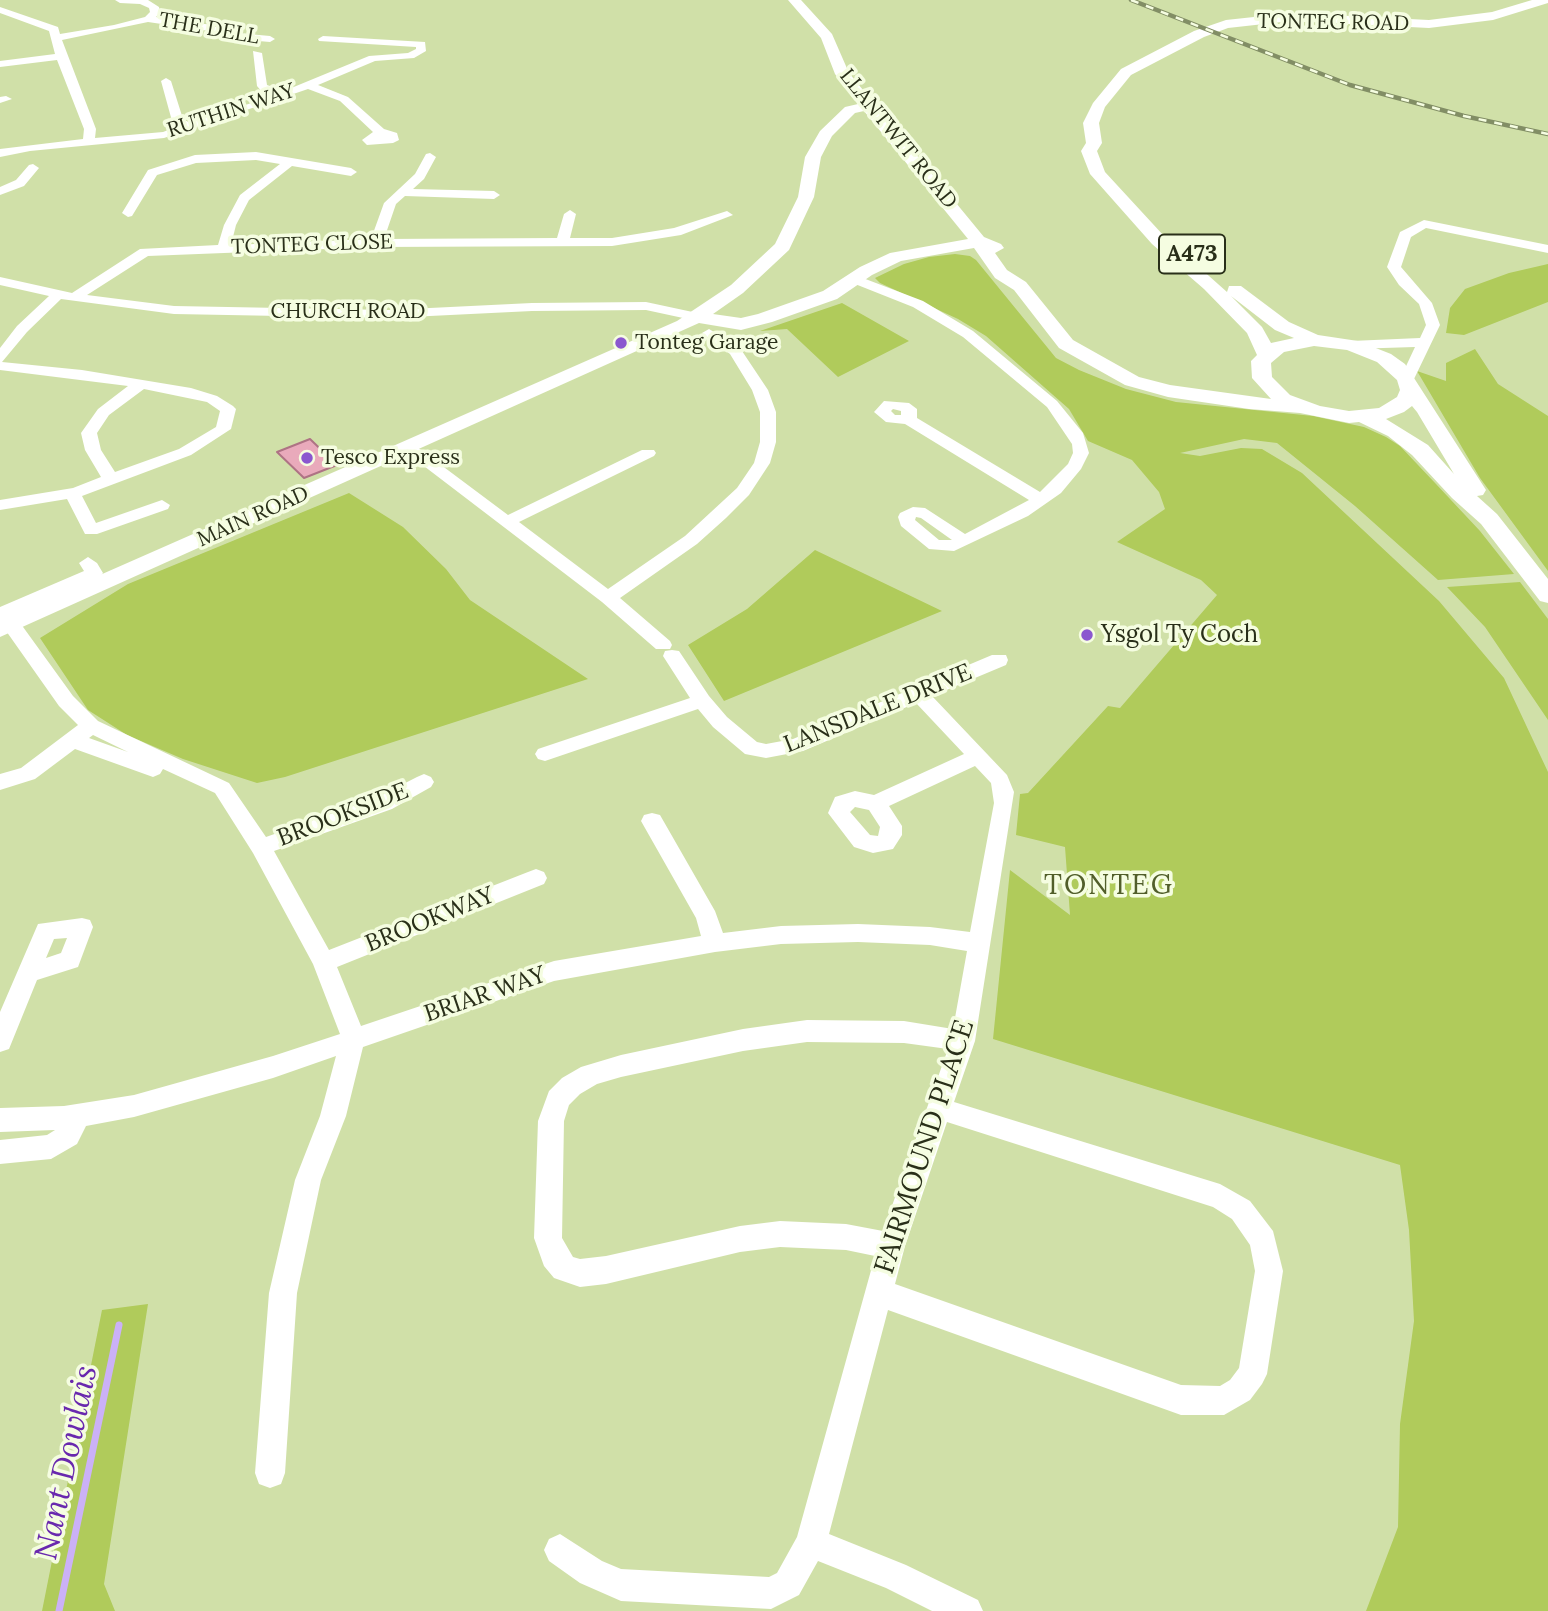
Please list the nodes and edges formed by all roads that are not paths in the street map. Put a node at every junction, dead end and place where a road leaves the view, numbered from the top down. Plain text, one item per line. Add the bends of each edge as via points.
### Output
1 (120, 0) edge
2 (794, 0) edge
3 (1546, 0) edge
4 (142, 1) edge
5 (10, 2) edge
6 (0, 10) edge
7 (148, 19) junction
8 (57, 38) junction
9 (270, 39) dead end
10 (323, 39) dead end
11 (257, 53) dead end
12 (61, 56) junction
13 (0, 64) edge
14 (166, 81) dead end
15 (307, 85) junction
16 (285, 94) junction
17 (867, 106) junction
18 (190, 127) junction
19 (380, 132) dead end
20 (89, 141) junction
21 (1094, 143) junction
22 (0, 153) edge
23 (430, 157) dead end
24 (290, 161) junction
25 (33, 168) dead end
26 (351, 172) dead end
27 (0, 191) edge
28 (402, 192) junction
29 (494, 195) dead end
30 (128, 213) dead end
31 (570, 214) dead end
32 (727, 215) dead end
33 (564, 242) junction
34 (981, 242) junction
35 (376, 243) junction
36 (224, 248) junction
37 (1548, 249) edge
38 (855, 279) junction
39 (0, 281) edge
40 (59, 294) junction
41 (74, 298) junction
42 (703, 325) junction
43 (1314, 340) junction
44 (1424, 342) junction
45 (1351, 345) junction
46 (1266, 354) junction
47 (0, 358) edge
48 (0, 366) edge
49 (1262, 378) junction
50 (142, 383) junction
51 (1408, 385) junction
52 (1196, 397) junction
53 (1300, 407) junction
54 (1365, 417) junction
55 (909, 420) dead end
56 (407, 447) junction
57 (648, 453) dead end
58 (110, 478) junction
59 (72, 493) junction
60 (1041, 500) junction
61 (0, 505) edge
62 (162, 505) dead end
63 (1489, 519) junction
64 (506, 522) junction
65 (964, 541) dead end
66 (88, 563) dead end
67 (1548, 595) edge
68 (608, 598) junction
69 (4, 622) edge
70 (999, 660) dead end
71 (919, 694) junction
72 (702, 701) junction
73 (91, 726) junction
74 (73, 740) junction
75 (544, 754) dead end
76 (978, 756) junction
77 (169, 763) junction
78 (0, 782) edge
79 (424, 782) dead end
80 (876, 803) dead end
81 (652, 821) dead end
82 (261, 848) junction
83 (536, 878) dead end
84 (715, 943) junction
85 (981, 943) junction
86 (324, 962) junction
87 (28, 973) dead end
88 (353, 1037) junction
89 (0, 1041) edge
90 (963, 1041) junction
91 (941, 1110) junction
92 (78, 1115) junction
93 (0, 1120) edge
94 (0, 1152) edge
95 (891, 1246) junction
96 (880, 1293) junction
97 (270, 1473) dead end
98 (811, 1543) junction
99 (560, 1550) dead end
100 (967, 1611) edge

1 - 4 street, THE DELL
2 - 17 main road, LLANTWIT ROAD via 827,37 842,74
3 - 21 main road, TONTEG ROAD / A473 via 1493,16 1429,24 1291,18 1226,24 1126,72 1098,106 1091,123
4 - 7 street, THE DELL via 154,7 155,13
5 - 6 street
6 - 8 street via 54,29
7 - 8 street, THE DELL
7 - 9 street, THE DELL
8 - 12 street
10 - 15 street, RUTHIN WAY via 421,44 421,51 373,58
11 - 16 street via 262,86
12 - 13 street
12 - 20 street via 90,129
14 - 18 street via 178,121
15 - 16 street, RUTHIN WAY
15 - 19 street via 344,99
16 - 18 street, RUTHIN WAY
17 - 34 main road, LLANTWIT ROAD
17 - 42 main road, MAIN ROAD via 850,110 825,134 813,157 806,197 783,246
18 - 20 street, RUTHIN WAY via 164,135
20 - 22 street, RUTHIN WAY
21 - 43 main road, A473 via 1114,177 1180,244 1282,326
21 - 46 main road, TONTEG ROAD / A473 via 1089,151 1098,174 1119,200 1255,331
23 - 28 street via 420,176
24 - 26 street
24 - 30 street via 237,156 175,164 152,173
24 - 36 street via 244,198
25 - 27 street via 20,183
28 - 29 street
28 - 35 street via 390,203
31 - 33 street
32 - 33 street, TONTEG CLOSE via 676,232 612,242
33 - 35 street, TONTEG CLOSE
34 - 38 main road via 896,257
34 - 52 main road, LLANTWIT ROAD via 1001,274 1020,286 1066,344 1132,381
35 - 36 street, TONTEG CLOSE
36 - 41 street, TONTEG CLOSE via 145,252
37 - 44 street via 1424,224 1405,235 1394,267 1425,303 1433,325
38 - 42 main road via 830,295 765,318
38 - 60 street via 918,304 957,326 1061,414 1075,433 1081,453 1066,478
39 - 40 street, CHURCH ROAD
40 - 41 street, CHURCH ROAD
40 - 47 street
41 - 42 street, CHURCH ROAD via 174,310 241,312 389,314 646,306
42 - 56 main road, MAIN ROAD via 684,326
42 - 68 street via 735,351 760,390 768,412 768,442 762,463 743,491 691,540
43 - 45 main road
43 - 46 main road via 1278,346
44 - 45 street
44 - 51 street
45 - 51 main road via 1384,358 1398,368
46 - 49 main road
48 - 50 street
49 - 52 main road via 1230,393
49 - 53 main road via 1277,394
50 - 58 street via 103,412 89,433 93,450
50 - 58 street via 212,398 228,409 223,429 185,452
51 - 54 main road via 1406,400 1397,408
51 - 63 main road
52 - 53 main road
53 - 54 main road
54 - 63 main road via 1420,450
55 - 60 street
56 - 64 street, LANSDALE DRIVE
56 - 69 main road, MAIN ROAD
57 - 64 street
58 - 59 street
59 - 61 street
59 - 62 street via 92,530
60 - 65 street
63 - 67 main road
64 - 68 street, LANSDALE DRIVE
66 - 69 street via 94,573
68 - 72 street, LANSDALE DRIVE via 667,651
69 - 73 street
70 - 71 street, LANSDALE DRIVE
71 - 72 street, LANSDALE DRIVE via 796,746 766,751 752,749
71 - 76 street, FAIRMOUND PLACE
72 - 75 street
73 - 74 street
73 - 77 street
74 - 77 street via 155,769
74 - 78 street via 28,774
76 - 80 street
76 - 85 street, FAIRMOUND PLACE via 1000,780 1004,792
77 - 82 street via 222,788
79 - 82 street, BROOKSIDE via 385,803
81 - 84 street via 707,917
82 - 86 street
83 - 86 street, BROOKWAY
84 - 85 street, BRIAR WAY via 858,933
84 - 88 street, BRIAR WAY via 554,971
85 - 90 street, FAIRMOUND PLACE
86 - 88 street
87 - 89 street
88 - 92 street, BRIAR WAY via 273,1067 134,1106
88 - 97 street via 333,1116 308,1180 285,1282
90 - 91 street, FAIRMOUND PLACE
90 - 95 street via 857,1030 743,1040 590,1075 558,1099 551,1121 548,1238 564,1268 580,1273 606,1270 780,1234 846,1237
91 - 95 street, FAIRMOUND PLACE
91 - 96 street via 1220,1197 1241,1210 1263,1240 1269,1271 1252,1374 1240,1390 1224,1400 1181,1400
92 - 93 street, BRIAR WAY
92 - 94 street via 68,1136 51,1147
95 - 96 street, FAIRMOUND PLACE
96 - 98 street, FAIRMOUND PLACE
98 - 99 street, FAIRMOUND PLACE via 788,1584 771,1593 621,1585 591,1572
98 - 100 street

